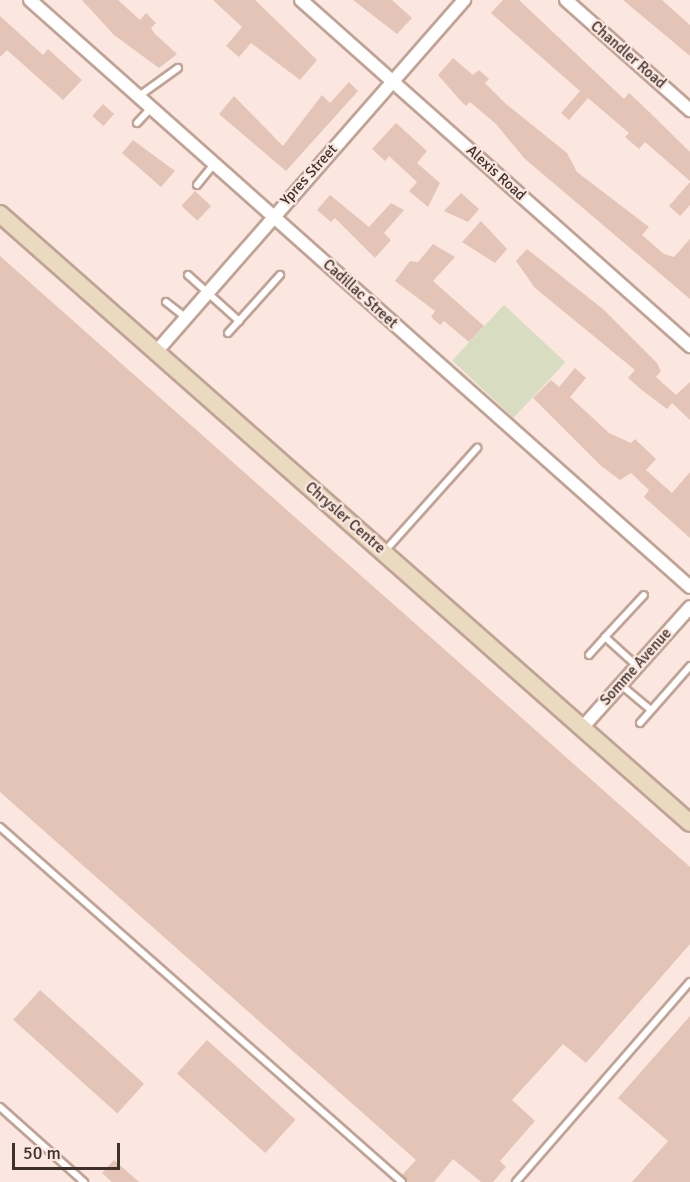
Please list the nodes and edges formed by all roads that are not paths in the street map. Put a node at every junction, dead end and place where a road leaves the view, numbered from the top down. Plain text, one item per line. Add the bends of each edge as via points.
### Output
1 (30, 0) edge
2 (301, 0) edge
3 (464, 0) edge
4 (566, 0) edge
5 (178, 68) dead end
6 (392, 81) junction
7 (138, 97) junction
8 (151, 108) junction
9 (690, 110) edge
10 (136, 123) dead end
11 (214, 164) junction
12 (197, 185) dead end
13 (0, 214) edge
14 (272, 216) junction
15 (188, 275) dead end
16 (280, 275) dead end
17 (208, 291) junction
18 (166, 302) dead end
19 (185, 317) junction
20 (239, 321) junction
21 (228, 333) dead end
22 (690, 346) edge
23 (156, 352) junction
24 (477, 448) dead end
25 (384, 552) junction
26 (690, 587) edge
27 (644, 596) dead end
28 (690, 607) edge
29 (605, 638) junction
30 (590, 655) dead end
31 (637, 666) junction
32 (690, 666) edge
33 (621, 685) junction
34 (651, 710) junction
35 (640, 723) dead end
36 (582, 728) junction
37 (690, 823) edge
38 (0, 827) edge
39 (690, 982) edge
40 (0, 1107) edge
41 (84, 1182) edge
42 (402, 1182) edge
43 (516, 1182) edge

1 - 7 street, Cadillac Street
2 - 6 street, Alexis Road
3 - 6 street, Ypres Street
4 - 9 street, Chandler Road
5 - 7 lane
6 - 14 street, Ypres Street
6 - 22 street, Alexis Road
7 - 8 street, Cadillac Street
8 - 10 lane
8 - 11 street, Cadillac Street
11 - 12 lane
11 - 14 street, Cadillac Street
13 - 23 street, Chrysler Centre
14 - 17 street, Ypres Street
14 - 26 street, Cadillac Street
15 - 17 lane
16 - 20 lane
17 - 19 street, Ypres Street
17 - 20 lane
18 - 19 lane
19 - 23 street, Ypres Street
20 - 21 lane
23 - 25 street, Chrysler Centre
24 - 25 lane
25 - 36 street, Chrysler Centre
27 - 29 lane
28 - 31 street, Somme Avenue
29 - 30 lane
29 - 31 lane
31 - 33 street, Somme Avenue
32 - 34 lane
33 - 34 lane
33 - 36 street, Somme Avenue
34 - 35 lane
36 - 37 street, Chrysler Centre
38 - 42 lane
39 - 43 lane
40 - 41 lane

